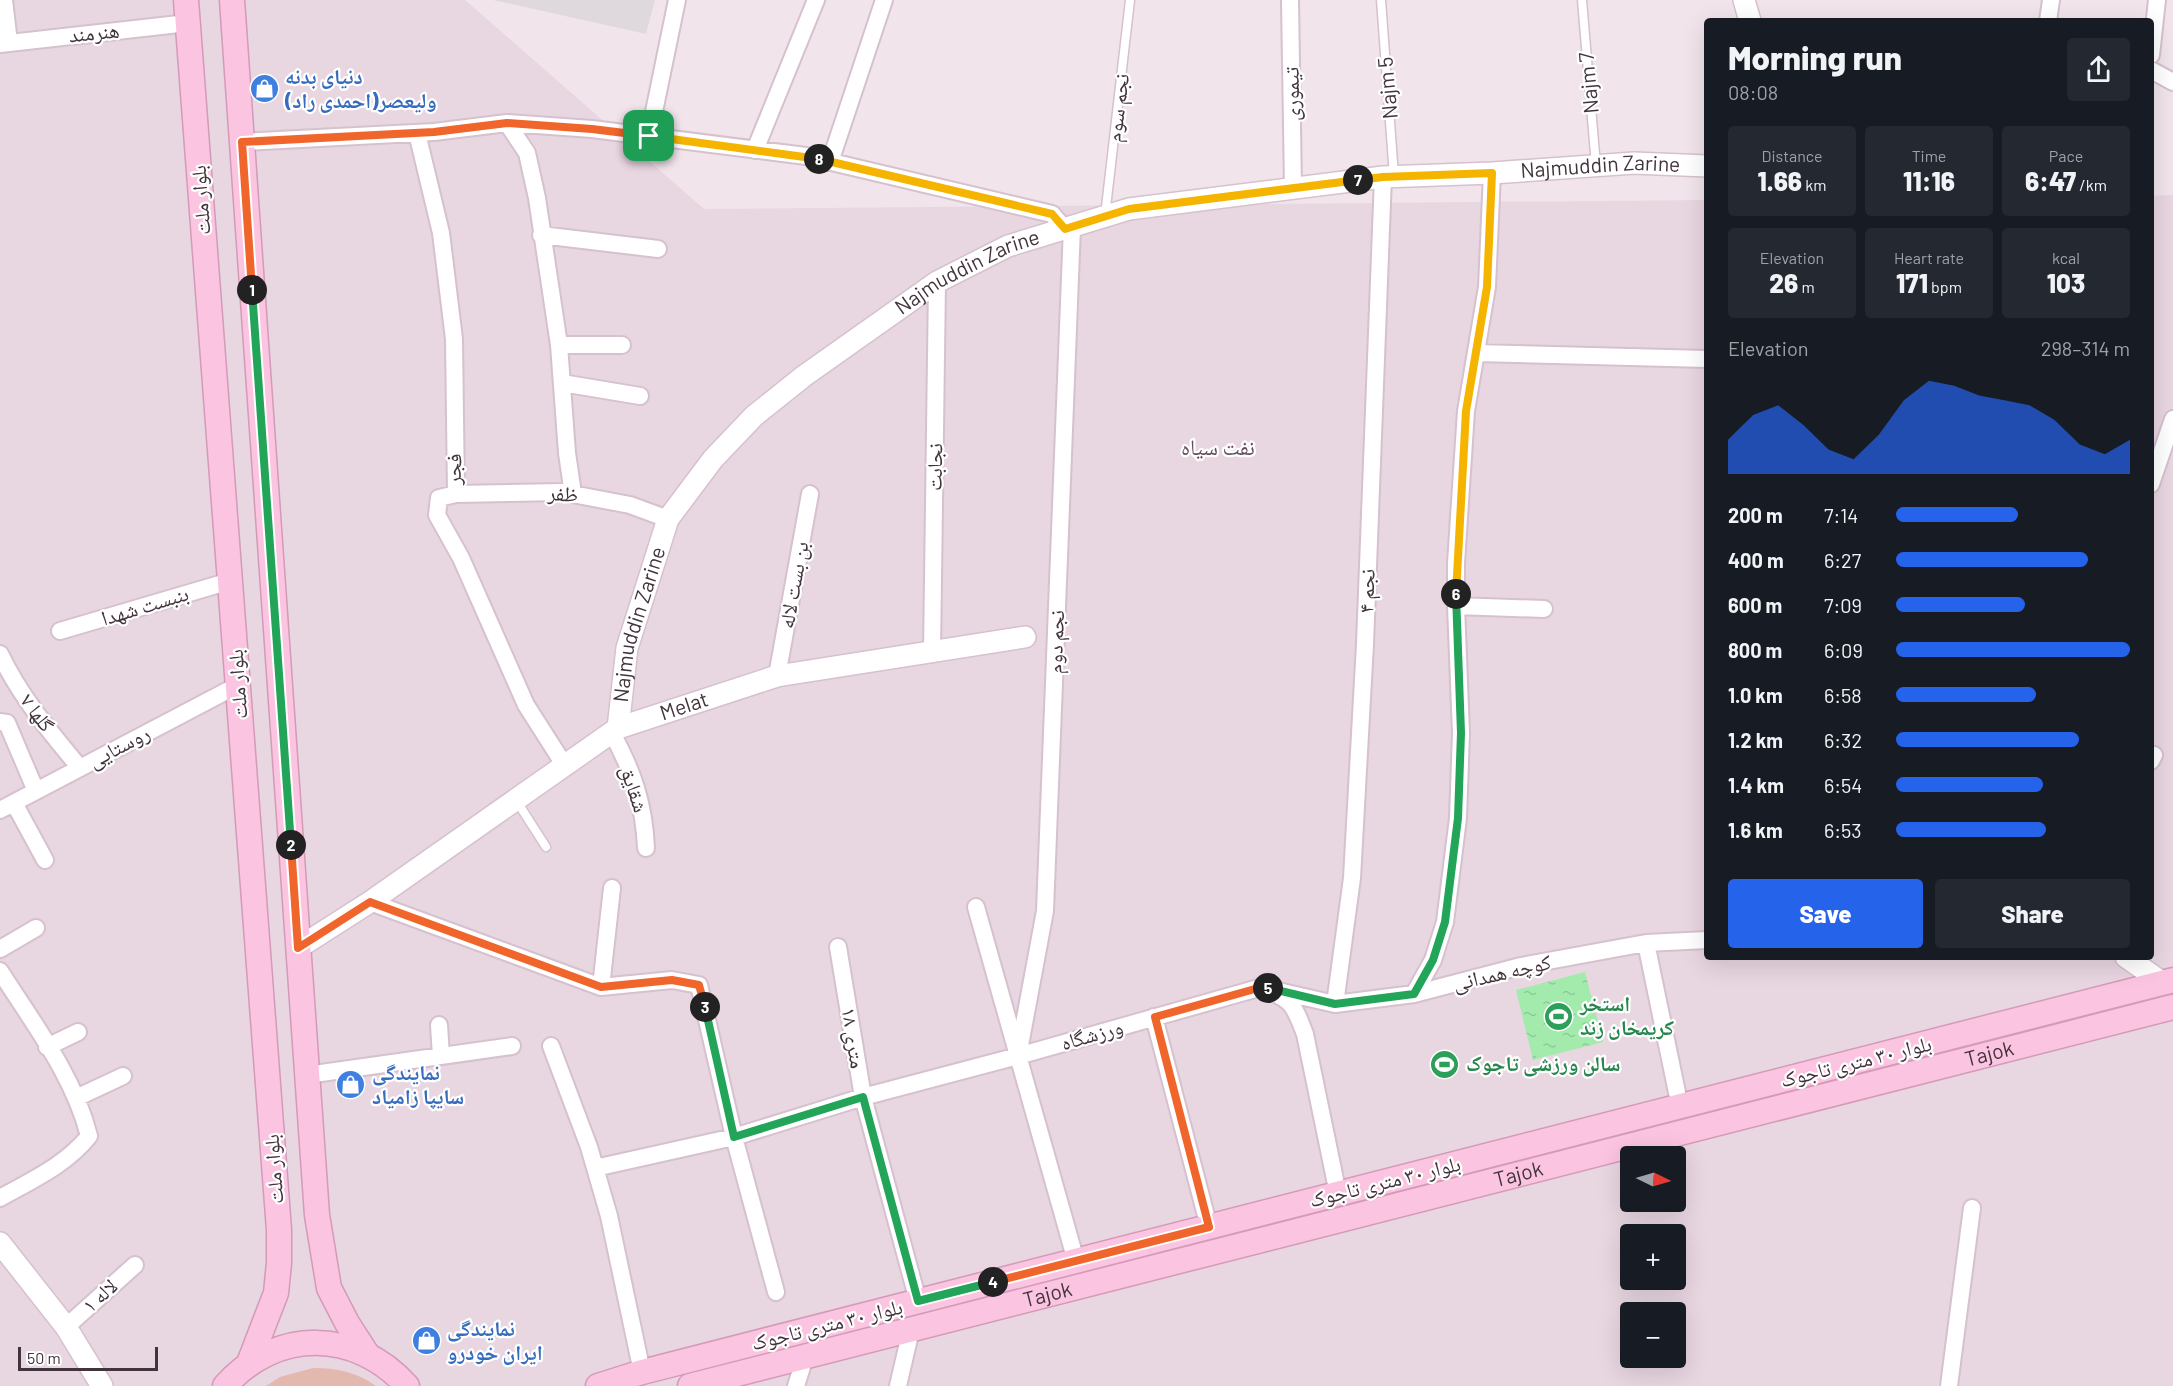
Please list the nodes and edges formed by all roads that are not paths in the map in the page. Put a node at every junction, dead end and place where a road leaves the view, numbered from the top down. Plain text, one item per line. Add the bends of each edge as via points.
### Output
1 (4, 0) edge
2 (232, 0) edge
3 (677, 0) edge
4 (816, 0) edge
5 (884, 0) edge
6 (1130, 0) edge
7 (1290, 0) edge
8 (1381, 0) edge
9 (1582, 0) edge
10 (1744, 0) edge
11 (2051, 0) edge
12 (2157, 0) edge
13 (187, 11) edge
14 (1749, 18) edge
15 (2048, 18) edge
16 (2154, 28) edge
17 (5, 43) edge
18 (2154, 72) edge
19 (2173, 82) edge
20 (507, 123) junction
21 (417, 133) junction
22 (649, 136) junction
23 (242, 142) junction
24 (755, 150) junction
25 (830, 162) junction
26 (1596, 166) junction
27 (1704, 166) edge
28 (1492, 173) junction
29 (1389, 177) junction
30 (1293, 189) junction
31 (1105, 216) junction
32 (1069, 228) junction
33 (541, 235) junction
34 (658, 249) dead end
35 (937, 282) junction
36 (560, 345) junction
37 (622, 345) dead end
38 (1476, 353) junction
39 (1704, 359) edge
40 (562, 383) junction
41 (640, 396) dead end
42 (2173, 419) edge
43 (2154, 475) edge
44 (456, 494) junction
45 (573, 494) junction
46 (810, 494) dead end
47 (668, 519) junction
48 (230, 581) junction
49 (1456, 606) junction
50 (1544, 609) dead end
51 (60, 632) dead end
52 (1025, 637) dead end
53 (932, 653) junction
54 (0, 654) edge
55 (777, 676) junction
56 (238, 685) junction
57 (0, 722) edge
58 (615, 730) junction
59 (565, 766) junction
60 (80, 768) junction
61 (36, 791) junction
62 (516, 800) junction
63 (7, 806) edge
64 (546, 847) dead end
65 (646, 848) dead end
66 (45, 860) dead end
67 (612, 888) dead end
68 (370, 902) junction
69 (976, 907) dead end
70 (36, 928) dead end
71 (1704, 940) edge
72 (1646, 943) junction
73 (838, 947) dead end
74 (298, 948) junction
75 (0, 949) edge
76 (2131, 960) edge
77 (0, 970) edge
78 (2168, 982) edge
79 (601, 987) junction
80 (1262, 987) junction
81 (1414, 994) junction
82 (1335, 1004) junction
83 (2173, 1007) edge
84 (1155, 1017) junction
85 (439, 1025) dead end
86 (78, 1032) dead end
87 (512, 1046) dead end
88 (550, 1046) dead end
89 (47, 1047) junction
90 (441, 1056) junction
91 (1018, 1056) junction
92 (307, 1075) junction
93 (123, 1076) dead end
94 (863, 1097) junction
95 (76, 1098) junction
96 (1680, 1107) junction
97 (734, 1137) junction
98 (595, 1168) junction
99 (1338, 1194) junction
100 (0, 1197) edge
101 (1972, 1208) dead end
102 (1209, 1227) junction
103 (0, 1243) edge
104 (1076, 1261) junction
105 (6, 1264) edge
106 (135, 1265) dead end
107 (776, 1292) dead end
108 (918, 1301) junction
109 (66, 1328) junction
110 (911, 1330) junction
111 (367, 1354) junction
112 (805, 1357) junction
113 (249, 1364) junction
114 (642, 1372) junction
115 (102, 1386) edge
116 (225, 1386) edge
117 (407, 1386) edge
118 (598, 1386) edge
119 (690, 1386) edge
120 (796, 1386) edge
121 (898, 1386) edge
122 (1949, 1386) edge

1 - 17 street
2 - 23 main road, بلوار ملت
3 - 22 street
4 - 24 street
5 - 25 street
6 - 31 lane, نجم سوم
7 - 30 street, تیموری
8 - 29 lane, Najm 5
9 - 26 lane, Najm 7
10 - 14 street
11 - 15 street
12 - 16 street
13 - 17 street, هنرمند
13 - 48 main road, بلوار ملت
18 - 19 street
20 - 21 street
20 - 22 street
20 - 33 street via 527,153
21 - 23 street
21 - 44 street, فجر via 441,233 454,339
22 - 24 street
23 - 74 main road, بلوار ملت
24 - 25 street
25 - 32 street via 1052,214
26 - 27 street, Najmuddin Zarine
26 - 28 street, Najmuddin Zarine
28 - 29 street, Najmuddin Zarine
28 - 38 street via 1487,287
29 - 30 street, Najmuddin Zarine
29 - 82 street, نجم ۴ via 1352,878
30 - 31 street, Najmuddin Zarine via 1129,209
31 - 32 street, Najmuddin Zarine
32 - 35 street, Najmuddin Zarine via 1008,246
32 - 91 street, نجم دوم via 1045,911
33 - 34 street
33 - 36 street
35 - 47 street, Najmuddin Zarine via 754,416 713,459
35 - 53 street, نجابت
36 - 37 street
36 - 40 street
38 - 39 street
38 - 49 street via 1466,411
40 - 41 street
40 - 45 street
42 - 43 street
44 - 45 street, ظفر
44 - 59 street, فجر via 439,498 437,515 461,558 526,705
45 - 47 street, ظفر via 630,505
46 - 55 street, بن بست لاله
47 - 58 street, Najmuddin Zarine via 627,648
48 - 51 street, بنبست شهدا
48 - 56 main road, بلوار ملت
49 - 50 street
49 - 81 street via 1461,733 1458,818 1445,922 1433,960
52 - 53 street, Melat
53 - 55 street, Melat
54 - 60 street, گلها ۷ via 11,678
55 - 58 street, Melat
56 - 60 street, روستایی
56 - 113 main road, بلوار ملت via 279,1230 276,1293
57 - 61 street via 7,723
58 - 59 street, Melat
58 - 65 street, شقایق via 639,792
59 - 62 street, Melat
60 - 61 street, روستایی
61 - 63 street, روستایی
62 - 64 lane
62 - 68 street, Melat
63 - 66 street
67 - 79 street
68 - 74 street, Melat
68 - 79 street
69 - 91 street
70 - 75 street
71 - 72 street, کوچه همدانی
72 - 81 street, کوچه همدانی via 1521,966
72 - 96 street
73 - 94 street, ۱۸ متری
74 - 92 main road, بلوار ملت
76 - 78 street
77 - 89 street
78 - 96 main road, بلوار ۳۰ متری تاجوک
79 - 97 street via 672,980 699,985
80 - 82 street, کوچه همدانی
80 - 84 street, ورزشگاه
80 - 99 street via 1287,998 1305,1034
81 - 82 street, کوچه همدانی
83 - 110 main road, Tajok
84 - 91 street, ورزشگاه
84 - 102 street
85 - 90 street
86 - 89 street
87 - 90 street
88 - 98 street
89 - 95 street
90 - 92 street
91 - 94 street, ورزشگاه
91 - 104 street
92 - 111 main road, بلوار ملت via 317,1215 329,1288
93 - 95 street
94 - 97 street, ورزشگاه
94 - 108 street, ۱۸ متری
95 - 100 street via 89,1136 81,1147 51,1170
96 - 99 main road, بلوار ۳۰ متری تاجوک
97 - 98 street, ورزشگاه
97 - 107 street
98 - 114 street
99 - 102 main road, بلوار ۳۰ متری تاجوک
101 - 122 street
102 - 104 main road, بلوار ۳۰ متری تاجوک
103 - 105 street
104 - 108 main road, بلوار ۳۰ متری تاجوک
105 - 109 street
106 - 109 street, لاله ۱
108 - 114 main road, بلوار ۳۰ متری تاجوک
109 - 115 street
110 - 112 main road, Tajok
110 - 121 street
111 - 113 main road via 317,1342 270,1352
111 - 117 main road
112 - 119 main road, Tajok
112 - 120 street
113 - 116 main road
114 - 118 main road, بلوار ۳۰ متری تاجوک

